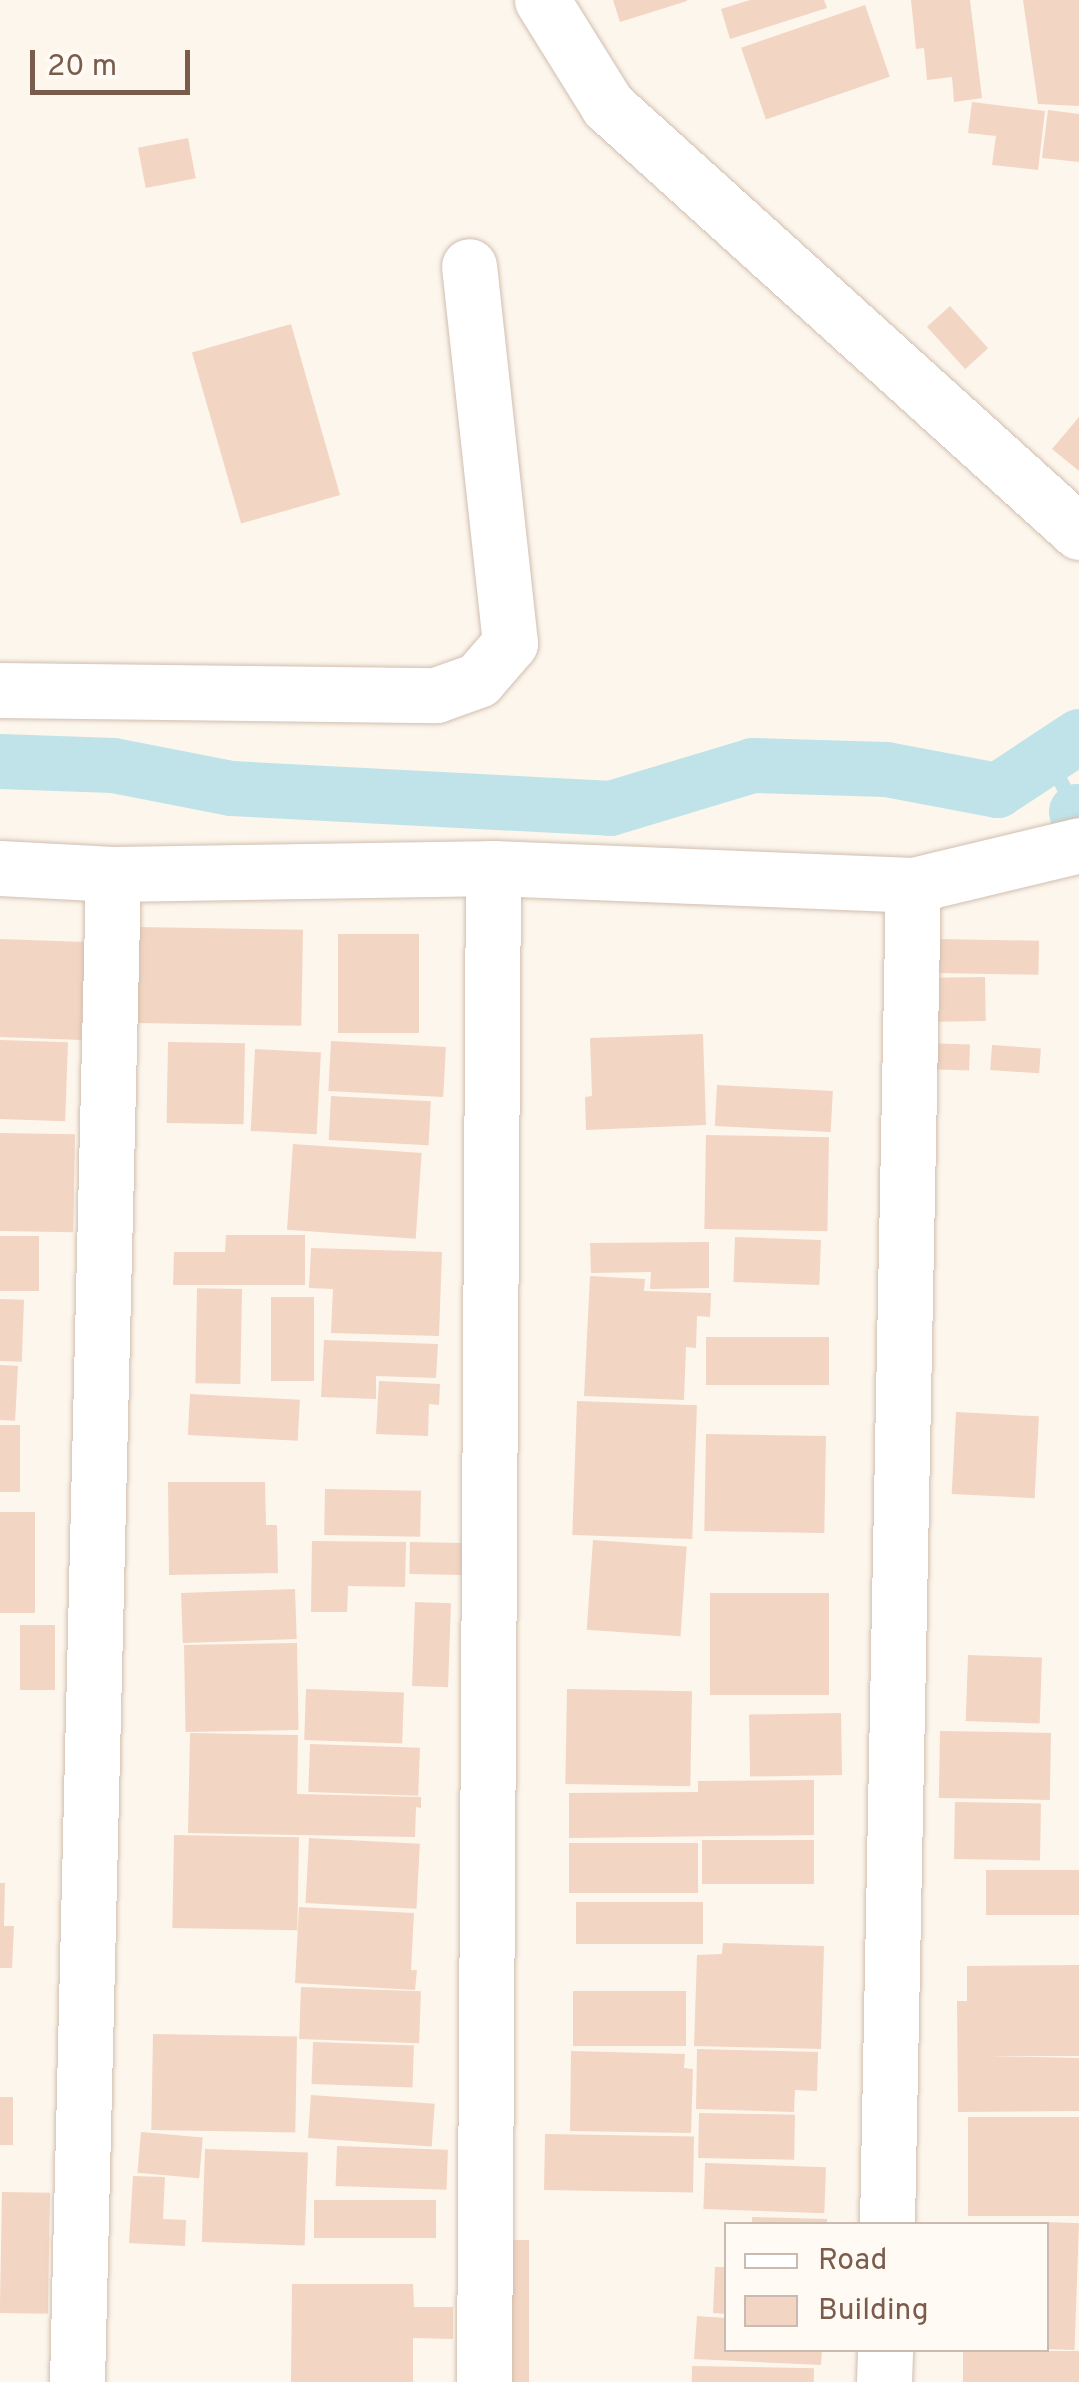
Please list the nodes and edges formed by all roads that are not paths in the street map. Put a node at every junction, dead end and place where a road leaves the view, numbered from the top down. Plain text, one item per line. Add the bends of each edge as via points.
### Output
1 (542, 0) edge
2 (469, 266) dead end
3 (1074, 529) edge
4 (0, 690) edge
5 (1079, 845) edge
6 (0, 868) edge
7 (493, 868) junction
8 (113, 874) junction
9 (913, 884) junction
10 (888, 2222) edge
11 (885, 2352) edge
12 (78, 2382) edge
13 (484, 2382) edge
14 (884, 2382) edge

1 - 3 street via 608,106
2 - 4 street via 510,643 478,680 436,694
5 - 9 street
6 - 8 street
7 - 8 street
7 - 9 street
7 - 13 street
8 - 12 street
9 - 10 street
11 - 14 street

